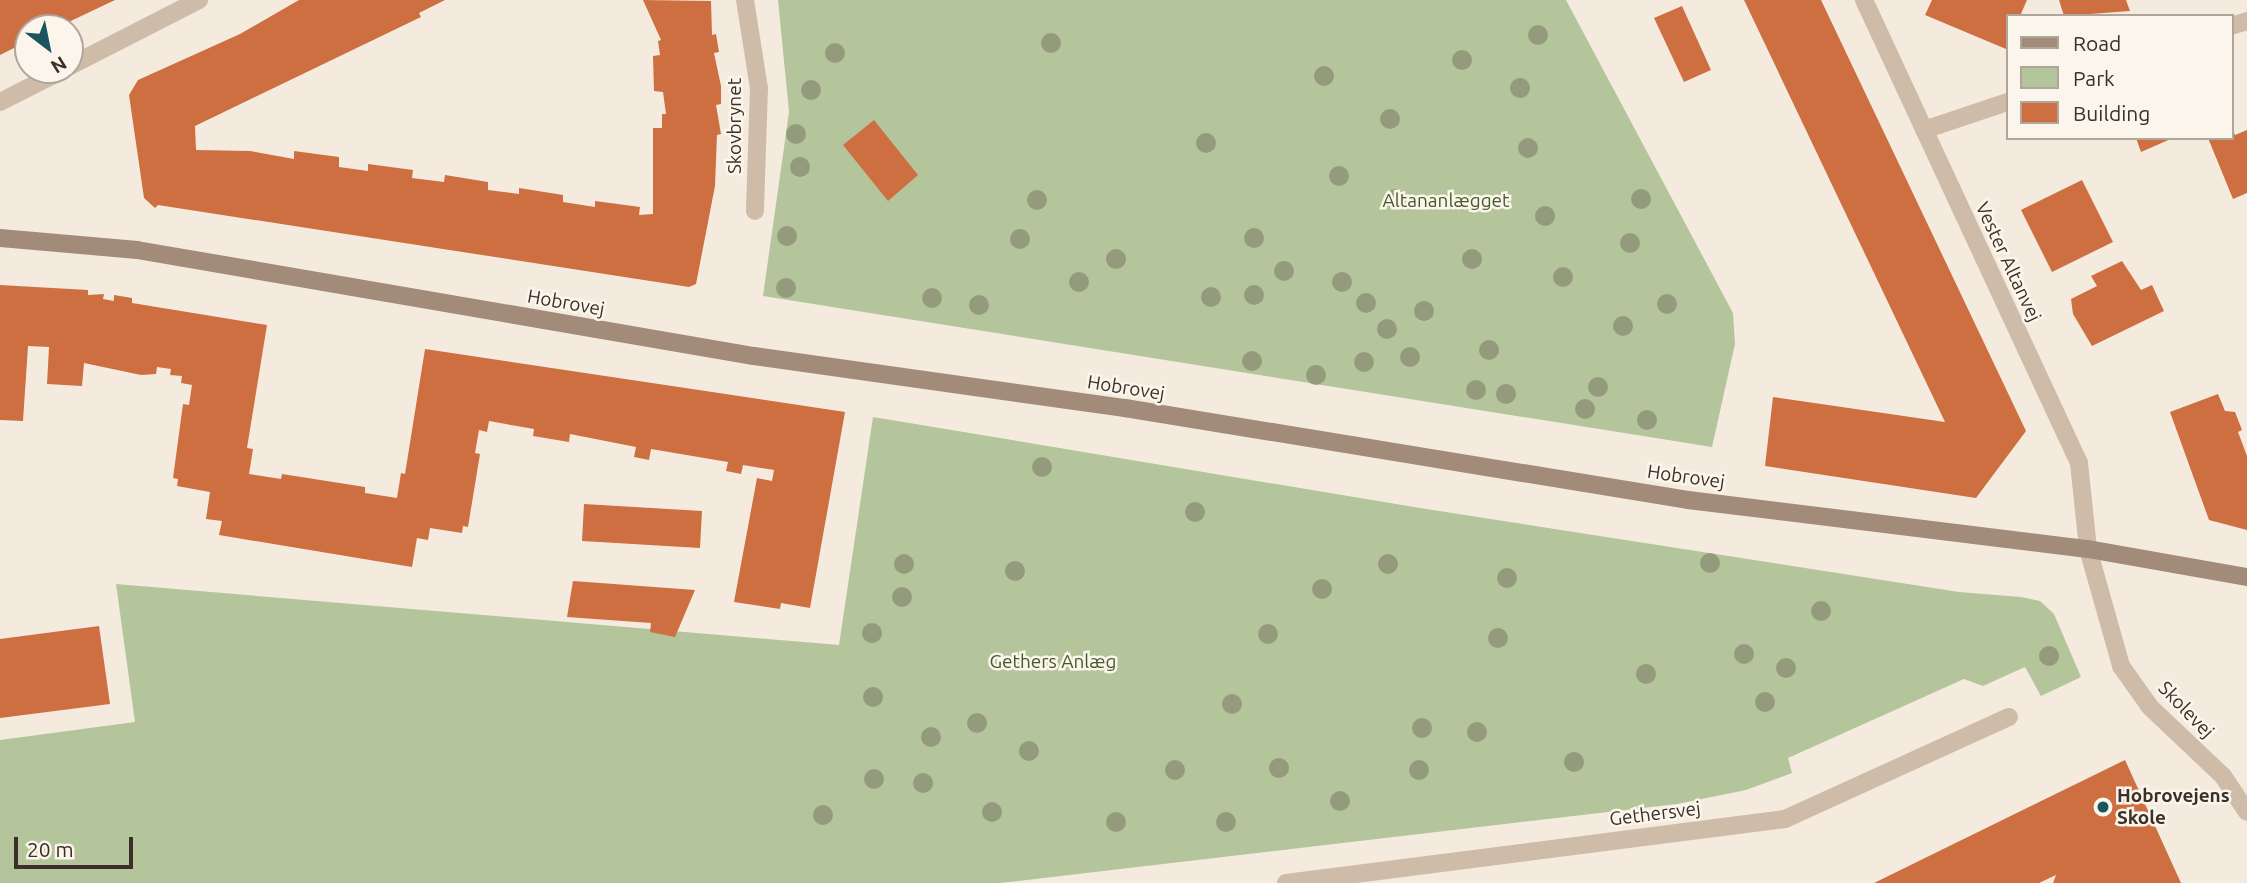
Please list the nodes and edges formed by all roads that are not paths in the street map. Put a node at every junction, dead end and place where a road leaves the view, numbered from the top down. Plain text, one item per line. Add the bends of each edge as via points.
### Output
1 (199, 0) edge
2 (745, 0) edge
3 (1864, 0) edge
4 (84, 59) edge
5 (35, 84) edge
6 (0, 102) edge
7 (2006, 102) edge
8 (1924, 130) junction
9 (755, 211) dead end
10 (0, 238) edge
11 (2088, 549) junction
12 (2247, 576) edge
13 (2008, 717) dead end
14 (2247, 812) edge
15 (1286, 883) edge

1 - 4 street
2 - 9 street, Skovbrynet via 759,88
3 - 8 street, Vester Altanvej
5 - 6 street
7 - 8 street
8 - 11 street, Vester Altanvej via 2079,463
10 - 11 street, Hobrovej via 137,250 754,356 1125,408 1688,500
11 - 12 street, Hobrovej
11 - 14 street, Skolevej via 2121,666 2150,707 2223,776
13 - 15 street, Gethersvej via 1784,819

